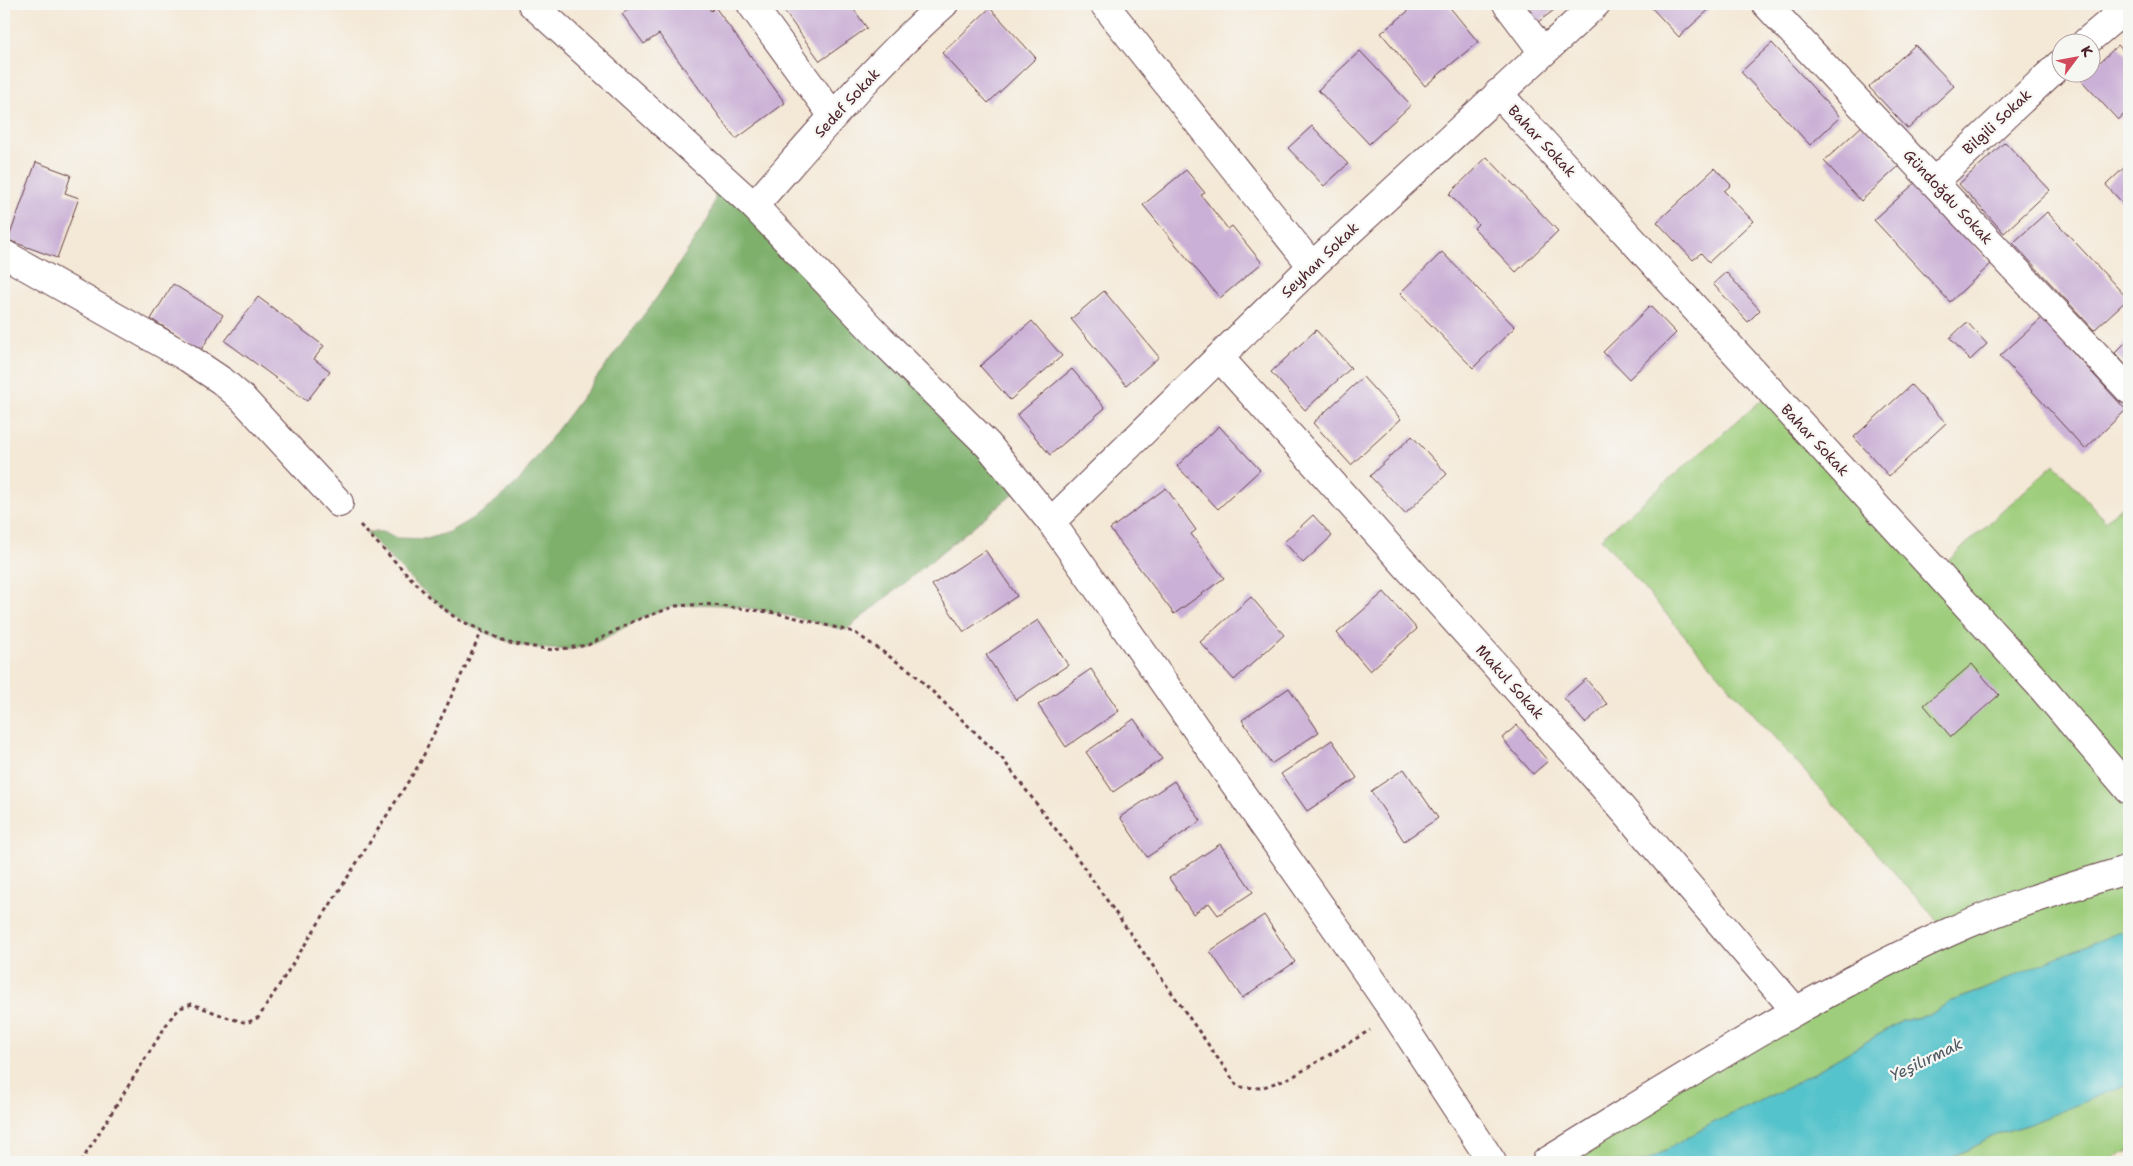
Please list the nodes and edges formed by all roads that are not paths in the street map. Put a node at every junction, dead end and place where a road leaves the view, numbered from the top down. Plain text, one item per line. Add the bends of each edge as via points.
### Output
1 (532, 4) edge
2 (751, 4) edge
3 (944, 4) edge
4 (1104, 4) edge
5 (1506, 4) edge
6 (1596, 4) edge
7 (1766, 4) edge
8 (2129, 6) edge
9 (2098, 32) edge
10 (1543, 52) junction
11 (2050, 73) edge
12 (1498, 93) junction
13 (833, 116) junction
14 (1934, 182) junction
15 (754, 206) junction
16 (4, 254) edge
17 (1312, 266) junction
18 (1220, 358) junction
19 (2129, 390) edge
20 (339, 503) road end
21 (1051, 522) junction
22 (2129, 790) edge
23 (2129, 869) edge
24 (1795, 1010) junction
25 (1492, 1162) edge
26 (1546, 1162) edge

1 - 15 street
2 - 13 street
3 - 13 street, Sedef Sokak
4 - 17 street
5 - 10 street
6 - 10 street, Seyhan Sokak
7 - 14 street, Gündoğdu Sokak
8 - 9 street
10 - 12 street, Seyhan Sokak
11 - 14 street, Bilgili Sokak
12 - 17 street, Seyhan Sokak
12 - 22 street, Bahar Sokak via 2037,682
13 - 15 street, Sedef Sokak
14 - 19 street, Gündoğdu Sokak
15 - 21 street via 988,445
16 - 20 street via 188,358 222,381 243,399
17 - 18 street, Seyhan Sokak
18 - 21 street, Seyhan Sokak
18 - 24 street, Makul Sokak via 1576,755
21 - 25 street via 1396,1014
23 - 24 street via 2025,901 1947,933
24 - 26 street

